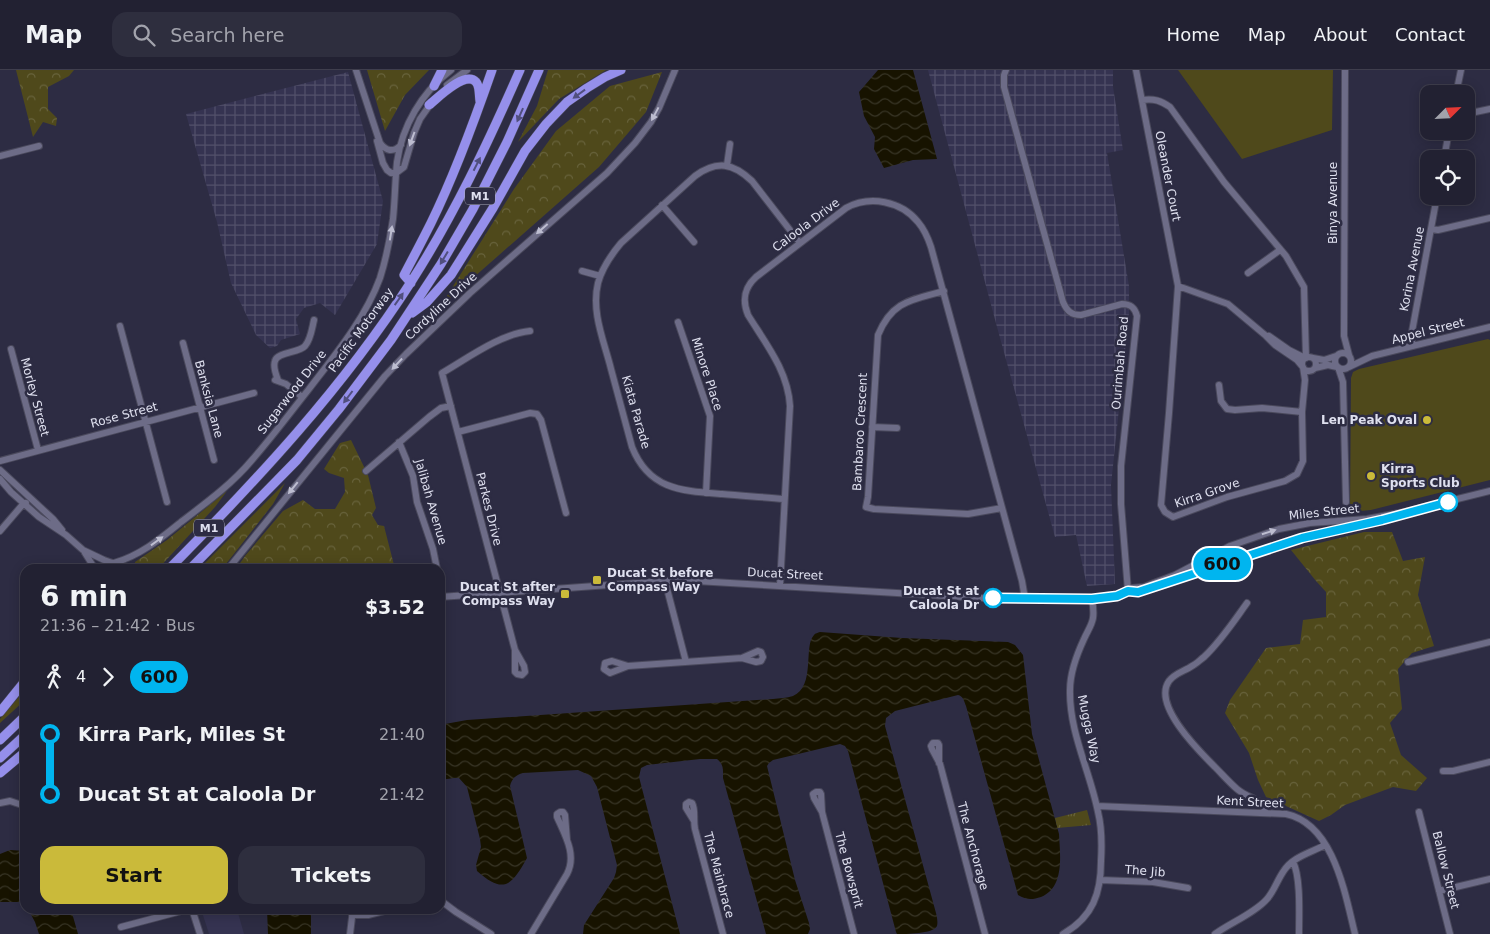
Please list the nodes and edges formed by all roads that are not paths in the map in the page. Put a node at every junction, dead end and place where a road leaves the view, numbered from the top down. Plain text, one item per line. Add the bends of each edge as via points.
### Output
1 (356, 70) edge
2 (442, 70) edge
3 (451, 70) edge
4 (468, 70) edge
5 (492, 70) edge
6 (520, 70) edge
7 (539, 70) edge
8 (621, 70) edge
9 (675, 70) edge
10 (1006, 70) edge
11 (1136, 70) edge
12 (1345, 70) edge
13 (1460, 70) edge
14 (1458, 85) edge
15 (434, 86) junction
16 (1142, 100) junction
17 (480, 104) junction
18 (429, 105) junction
19 (1490, 108) edge
20 (1475, 112) edge
21 (371, 118) junction
22 (730, 144) dead end
23 (401, 145) junction
24 (39, 146) dead end
25 (0, 156) edge
26 (727, 165) junction
27 (396, 173) junction
28 (1435, 205) edge
29 (662, 206) junction
30 (1490, 218) edge
31 (1431, 229) junction
32 (694, 242) dead end
33 (800, 243) junction
34 (1280, 250) junction
35 (582, 271) dead end
36 (1248, 273) dead end
37 (600, 276) junction
38 (410, 283) junction
39 (1178, 286) junction
40 (944, 291) junction
41 (408, 316) junction
42 (314, 320) dead end
43 (678, 322) dead end
44 (120, 326) dead end
45 (1490, 327) edge
46 (530, 331) dead end
47 (1265, 335) junction
48 (1344, 336) junction
49 (182, 343) dead end
50 (1413, 346) junction
51 (11, 349) dead end
52 (1337, 356) junction
53 (1349, 356) junction
54 (1372, 356) junction
55 (1309, 358) junction
56 (1302, 366) junction
57 (1337, 367) junction
58 (1349, 367) junction
59 (1314, 369) junction
60 (1305, 380) junction
61 (1342, 382) junction
62 (1219, 386) dead end
63 (254, 393) dead end
64 (302, 397) junction
65 (199, 406) junction
66 (451, 406) junction
67 (1302, 412) junction
68 (146, 421) junction
69 (872, 428) junction
70 (898, 428) dead end
71 (458, 432) junction
72 (399, 442) junction
73 (38, 450) junction
74 (214, 460) dead end
75 (0, 461) edge
76 (0, 470) edge
77 (366, 471) dead end
78 (0, 479) edge
79 (20, 488) junction
80 (1490, 491) edge
81 (706, 493) junction
82 (784, 498) junction
83 (167, 502) dead end
84 (1346, 502) dead end
85 (35, 503) junction
86 (24, 504) junction
87 (1002, 508) junction
88 (566, 512) dead end
89 (1405, 512) junction
90 (0, 531) edge
91 (66, 535) junction
92 (83, 550) junction
93 (113, 563) junction
94 (93, 564) edge
95 (110, 564) edge
96 (174, 564) edge
97 (195, 564) edge
98 (232, 564) edge
99 (436, 564) edge
100 (665, 581) junction
101 (780, 585) junction
102 (1128, 591) junction
103 (499, 593) junction
104 (445, 597) edge
105 (1025, 599) junction
106 (1092, 599) junction
107 (1247, 603) dead end
108 (1490, 642) edge
109 (515, 650) dead end
110 (742, 658) dead end
111 (686, 662) junction
112 (1408, 662) dead end
113 (628, 666) dead end
114 (20, 687) edge
115 (0, 712) edge
116 (20, 721) edge
117 (20, 739) edge
118 (0, 740) edge
119 (20, 756) edge
120 (0, 758) edge
121 (1490, 762) edge
122 (939, 763) dead end
123 (1443, 771) dead end
124 (0, 772) edge
125 (0, 803) edge
126 (20, 804) edge
127 (1097, 806) junction
128 (822, 812) dead end
129 (1419, 812) dead end
130 (1264, 813) junction
131 (694, 821) dead end
132 (567, 840) dead end
133 (1325, 845) junction
134 (1293, 862) junction
135 (1490, 879) edge
136 (1100, 880) junction
137 (1188, 888) dead end
138 (1439, 891) junction
139 (445, 904) edge
140 (172, 914) edge
141 (192, 914) edge
142 (352, 914) edge
143 (121, 928) dead end
144 (350, 932) edge
145 (200, 934) edge
146 (491, 934) edge
147 (531, 934) edge
148 (723, 934) edge
149 (854, 934) edge
150 (985, 934) edge
151 (1063, 934) edge
152 (1215, 934) edge
153 (1299, 934) edge
154 (1355, 934) edge
155 (1450, 934) edge

1 - 21 street
2 - 15 highway
3 - 15 street, Sugarwood Drive
4 - 18 street, Sugarwood Drive via 441,90
5 - 17 highway
38 -> 6 highway, Pacific Motorway / M1 via 461,194
7 -> 41 highway, M1 via 490,176
8 -> 41 highway via 574,98 546,124 525,151 451,275 427,302
9 -> 98 street, Cordyline Drive via 655,115 635,143 607,173 406,354
10 - 102 street, Ourimbah Road via 1004,87 1066,308 1075,315 1126,304 1133,307 1137,316 1121,466
11 - 16 street, Oleander Court
12 - 48 street, Binya Avenue
13 - 14 street
15 - 23 street, Sugarwood Drive via 413,114
16 - 34 street via 1160,100 1170,107 1224,182
16 - 39 street, Oleander Court
17 - 18 highway via 478,85 470,79 450,87
17 - 38 highway via 432,222 404,275
18 -> 27 street, Sugarwood Drive via 414,133 404,167
19 - 20 street
21 - 23 street via 384,148 393,150
21 - 27 street via 384,166 391,173
22 - 26 street
23 - 27 street, Sugarwood Drive
24 - 25 street
26 - 29 street, Kiata Parade via 701,172
26 - 33 street via 740,170 752,181
64 -> 27 street, Sugarwood Drive via 364,313 379,280 393,218
28 - 31 street, Korina Avenue
29 - 32 street
29 - 37 street, Kiata Parade via 621,243
30 - 31 street
31 - 50 street, Korina Avenue via 1411,337
33 - 40 street, Caloola Drive via 850,206 872,201 894,205 914,217 924,231
33 - 82 street, Caloola Drive via 756,277 745,295 748,315 784,374 790,394
34 - 36 street
34 - 55 street via 1304,287
35 - 37 street
37 - 81 street, Kiata Parade via 597,315 636,455 649,473 666,485
96 -> 38 highway, Pacific Motorway / M1 via 308,420 373,337
39 - 47 street via 1228,304
39 - 67 street, Kirra Grove via 1161,505 1165,512 1173,516 1285,481 1297,474 1303,461
40 - 69 street, Bambaroo Crescent via 907,301 884,322 877,342
40 - 87 street, Caloola Drive
41 -> 97 highway, M1 via 345,402 297,460
42 - 64 street via 305,346 279,355 274,363 276,380
43 - 81 street, Minore Place via 710,416
44 - 68 street
45 - 50 street, Appel Street
46 - 66 street, Parkes Drive via 518,332 442,373
47 - 55 street
47 - 56 street
48 - 52 street, Binya Avenue
48 - 53 street, Binya Avenue
49 - 65 street, Banksia Lane
50 - 54 street, Appel Street
51 - 73 street, Morley Street
52 - 53 street via 1342,353
52 - 55 street via 1324,360
52 - 57 street
53 - 54 street, Appel Street
53 - 58 street
54 - 58 street, Appel Street
55 - 56 street via 1303,361
55 - 59 street via 1316,363
56 - 59 street via 1307,371
56 - 60 street, Kirra Grove
57 - 58 street via 1343,370
57 - 59 street via 1328,365
57 - 61 street
58 - 61 street
59 - 60 street
60 - 67 street, Kirra Grove
61 - 84 street
62 - 67 street via 1221,401 1228,409
63 - 65 street, Rose Street
93 -> 64 street, Sugarwood Drive via 142,552 226,487 252,461
65 - 68 street, Rose Street
65 - 74 street, Banksia Lane
66 - 71 street, Parkes Drive
66 - 72 street via 441,408
68 - 73 street, Rose Street
68 - 83 street
69 - 70 street
69 - 87 street, Bambaroo Crescent via 866,507 968,514
71 - 88 street via 530,413 537,414
71 - 103 street, Parkes Drive
72 - 77 street
72 - 99 street, Jalibah Avenue via 413,476 417,502
73 - 75 street, Rose Street
76 - 79 street
78 - 86 street
79 - 85 street
79 - 86 street
80 - 89 street, Miles Street
81 - 82 street, Kiata Parade
82 - 101 street, Caloola Drive
85 - 86 street
85 - 91 street
86 - 90 street
86 - 91 street
87 - 105 street, Caloola Drive
89 - 102 street, Miles Street via 1294,540 1141,592
102 -> 89 street, Miles Street via 1161,581 1230,546 1279,529
91 - 92 street
92 - 93 street
92 - 94 street
93 - 95 street, Sugarwood Drive
100 - 101 street, Ducat Street
100 - 103 street, Ducat Street
100 - 111 street
101 - 105 street, Ducat Street
102 - 106 street, Ducat Street
103 - 104 street, Ducat Street
103 - 109 street, Parkes Drive
105 - 106 street, Ducat Street
106 - 127 street, Mugga Way via 1093,620 1076,661 1070,690 1074,724
107 - 130 street via 1218,642 1192,666 1169,681 1167,703 1177,725 1190,742 1236,788 1263,804
108 - 112 street
110 - 111 street
111 - 113 street
114 - 115 highway
116 - 118 highway
117 - 120 highway
119 - 124 highway
121 - 123 street
122 - 150 street, The Anchorage
125 - 126 street via 10,801
127 - 130 street, Kent Street
127 - 136 street, Mugga Way via 1102,836
128 - 149 street, The Bowsprit
129 - 138 street, Ballow Street
130 - 133 street, Kent Street via 1286,814 1302,820
131 - 148 street, The Mainbrace
132 - 147 street via 572,860 570,868
133 - 134 street
133 - 154 street, Kent Street via 1338,870
134 - 152 street via 1266,900
134 - 153 street via 1298,889
135 - 138 street
136 - 137 street, The Jib via 1153,882
136 - 151 street, Mugga Way via 1090,911
138 - 155 street, Ballow Street
139 - 146 street
140 - 143 street
141 - 145 street
142 - 144 street

